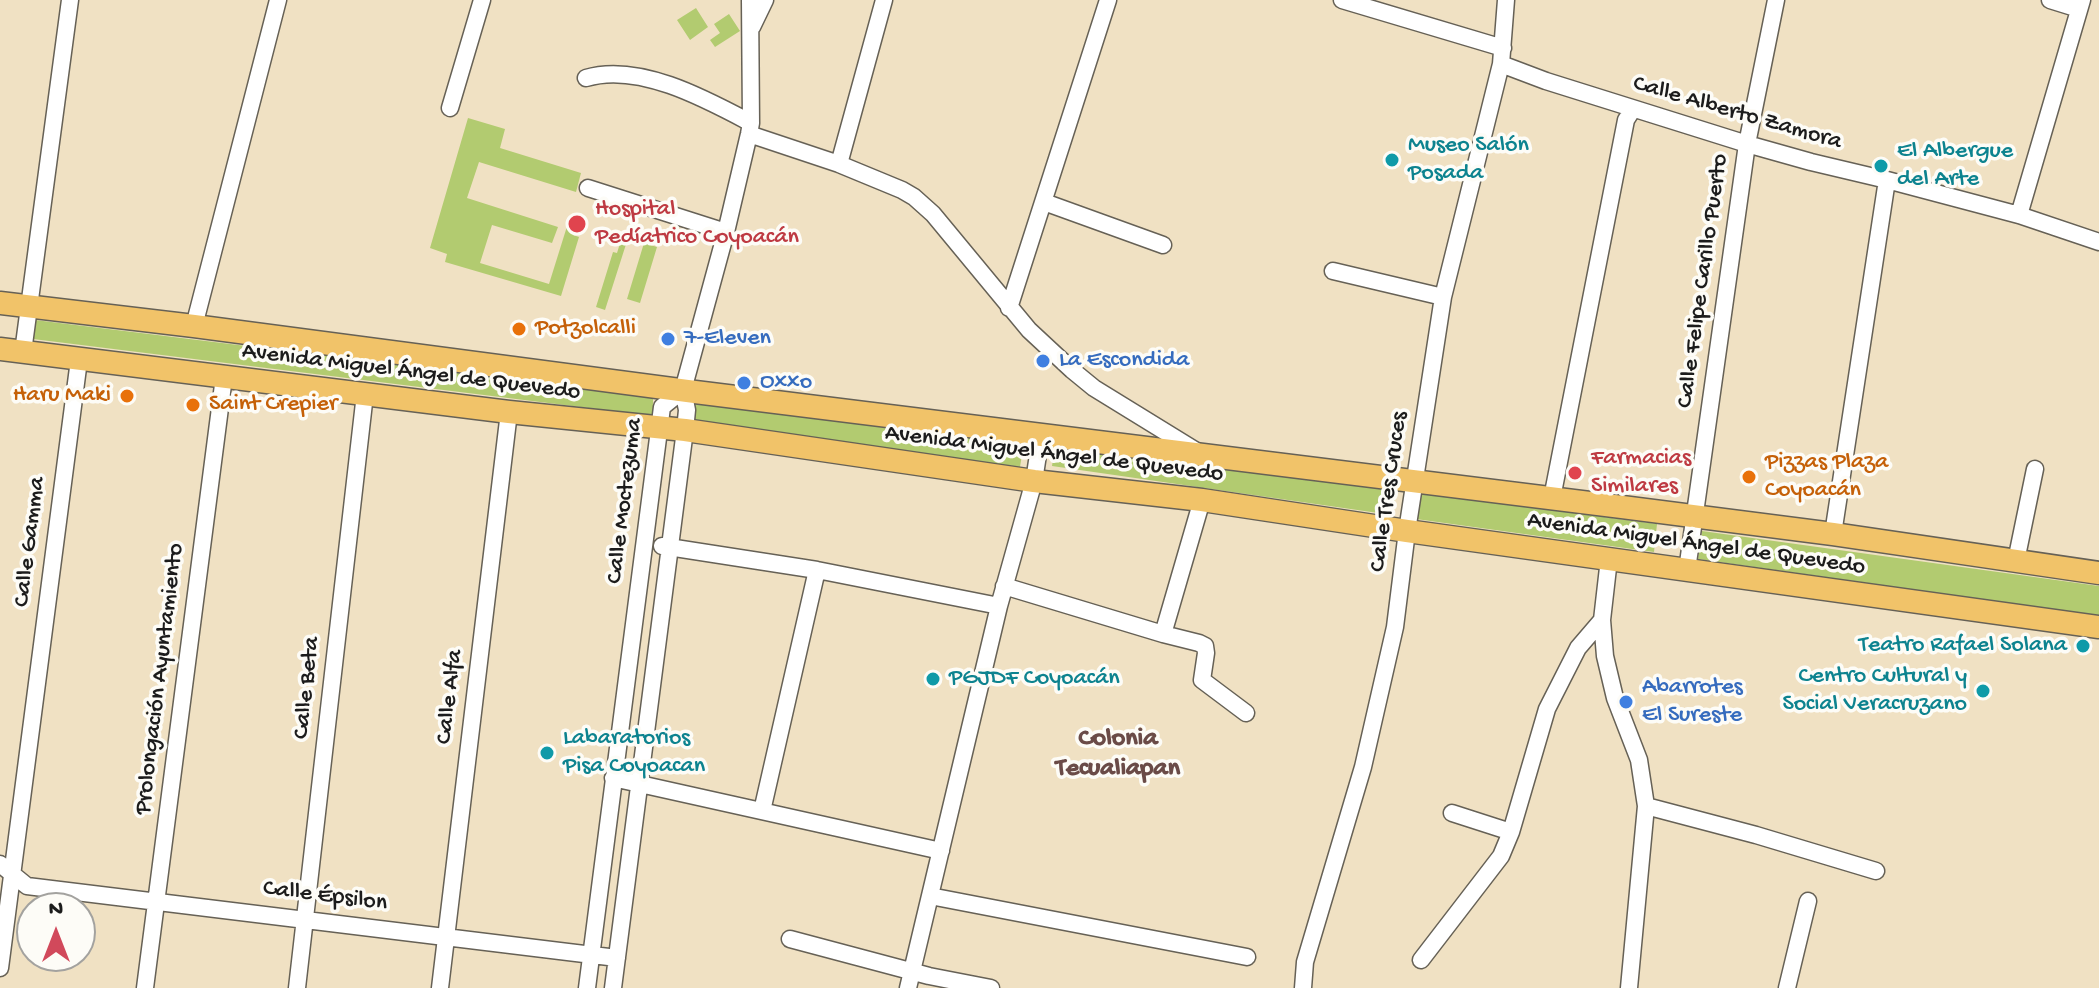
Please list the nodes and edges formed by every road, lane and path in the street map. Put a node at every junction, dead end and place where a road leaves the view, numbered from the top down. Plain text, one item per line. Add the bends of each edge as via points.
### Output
1 (70, 0) edge
2 (278, 0) edge
3 (482, 0) edge
4 (750, 0) edge
5 (765, 0) edge
6 (884, 0) edge
7 (1108, 0) edge
8 (1342, 0) edge
9 (1506, 0) edge
10 (1776, 0) edge
11 (2050, 0) edge
12 (2080, 5) edge
13 (750, 32) junction
14 (1502, 56) junction
15 (586, 78) dead end
16 (450, 108) dead end
17 (1633, 109) junction
18 (750, 129) junction
19 (1747, 144) junction
20 (839, 164) junction
21 (1887, 180) junction
22 (588, 188) dead end
23 (1044, 202) junction
24 (2019, 215) junction
25 (726, 232) junction
26 (2099, 242) edge
27 (1163, 245) dead end
28 (1333, 271) dead end
29 (1443, 297) junction
30 (0, 303) edge
31 (30, 307) junction
32 (1009, 308) junction
33 (194, 326) junction
34 (11, 351) edge
35 (79, 360) junction
36 (224, 377) junction
37 (683, 390) junction
38 (365, 394) junction
39 (509, 412) junction
40 (659, 427) junction
41 (685, 430) junction
42 (1041, 435) junction
43 (1201, 454) junction
44 (2035, 469) dead end
45 (1034, 481) junction
46 (1416, 481) junction
47 (1552, 498) junction
48 (1202, 500) junction
49 (1695, 517) junction
50 (1407, 531) junction
51 (1833, 534) junction
52 (645, 544) junction
53 (670, 548) junction
54 (1609, 559) junction
55 (2016, 561) junction
56 (817, 570) junction
57 (1687, 570) junction
58 (2099, 573) edge
59 (1004, 586) junction
60 (999, 606) junction
61 (1602, 620) junction
62 (2099, 627) edge
63 (1163, 634) junction
64 (1246, 713) dead end
65 (613, 778) junction
66 (639, 784) junction
67 (1646, 806) junction
68 (762, 811) junction
69 (1452, 813) dead end
70 (1511, 832) junction
71 (941, 851) junction
72 (6, 869) edge
73 (1876, 871) dead end
74 (27, 886) junction
75 (5, 896) edge
76 (930, 896) junction
77 (157, 900) junction
78 (1808, 901) dead end
79 (306, 919) junction
80 (447, 937) junction
81 (790, 939) dead end
82 (591, 955) junction
83 (1247, 957) dead end
84 (617, 958) junction
85 (1421, 960) dead end
86 (0, 968) edge
87 (910, 980) edge
88 (145, 988) edge
89 (297, 988) edge
90 (440, 988) edge
91 (587, 988) edge
92 (613, 988) edge
93 (991, 988) edge
94 (1303, 988) edge
95 (1629, 988) edge
96 (1787, 988) edge

1 - 31 street
2 - 33 street
3 - 16 street
4 - 13 street
5 - 13 street
6 - 20 street
7 - 23 street
8 - 14 street, Calle Alberto Zamora
9 - 14 street, Calle Tres Cruces
10 - 19 street, Calle Felipe Carillo Puerto
11 - 12 street
12 - 24 street
13 - 18 street
14 - 17 street, Calle Alberto Zamora via 1546,81
14 - 29 street, Calle Tres Cruces
15 - 18 street via 610,73 640,77 707,101
17 - 19 street, Calle Alberto Zamora
17 - 47 street via 1626,120
18 - 20 street
18 - 25 street
19 - 21 street, Calle Alberto Zamora
19 - 49 street, Calle Felipe Carillo Puerto
20 - 32 street via 902,190 924,206
21 - 24 street, Calle Alberto Zamora
21 - 51 street
22 - 25 street
23 - 27 street
23 - 32 street
24 - 26 street, Calle Alberto Zamora
25 - 37 street
28 - 29 street
29 - 46 street, Calle Tres Cruces
30 - 31 main road, Avenida Miguel Ángel de Quevedo
31 - 33 main road, Avenida Miguel Ángel de Quevedo
31 - 34 street
32 - 43 street via 1094,388
33 - 37 main road, Avenida Miguel Ángel de Quevedo
34 - 35 main road, Avenida Miguel Ángel de Quevedo
35 - 36 main road, Avenida Miguel Ángel de Quevedo
35 - 72 street, Calle Gamma
36 - 38 main road, Avenida Miguel Ángel de Quevedo
36 - 77 street, Prolongación Ayuntamiento
37 - 40 street, Calle Moctezuma via 662,407
37 - 41 street, Calle Moctezuma
37 - 42 main road, Avenida Miguel Ángel de Quevedo
38 - 39 main road, Avenida Miguel Ángel de Quevedo
38 - 79 street, Calle Beta
39 - 40 main road, Avenida Miguel Ángel de Quevedo
39 - 80 street, Calle Alfa
40 - 41 main road, Avenida Miguel Ángel de Quevedo
40 - 52 street, Calle Moctezuma
41 - 45 main road, Avenida Miguel Ángel de Quevedo
41 - 53 street, Calle Moctezuma
42 - 43 main road, Avenida Miguel Ángel de Quevedo
42 - 45 street
43 - 46 main road, Avenida Miguel Ángel de Quevedo
44 - 55 street
45 - 48 main road, Avenida Miguel Ángel de Quevedo
45 - 59 street
46 - 47 main road, Avenida Miguel Ángel de Quevedo
46 - 50 street, Calle Tres Cruces
47 - 49 main road, Avenida Miguel Ángel de Quevedo
48 - 50 main road, Avenida Miguel Ángel de Quevedo
48 - 63 street
49 - 51 main road, Avenida Miguel Ángel de Quevedo
49 - 57 street, Calle Felipe Carillo Puerto
50 - 54 main road, Avenida Miguel Ángel de Quevedo
50 - 94 street, Calle Tres Cruces via 1395,627 1363,767 1305,962
51 - 55 main road, Avenida Miguel Ángel de Quevedo
52 - 53 street
52 - 65 street, Calle Moctezuma
53 - 56 street
53 - 66 street, Calle Moctezuma
54 - 57 main road, Avenida Miguel Ángel de Quevedo
54 - 61 street
55 - 58 main road, Avenida Miguel Ángel de Quevedo
56 - 60 street
56 - 68 street
57 - 62 main road, Avenida Miguel Ángel de Quevedo
59 - 60 street
59 - 63 street
60 - 71 street
61 - 67 street via 1605,656 1639,760
61 - 70 street via 1578,648 1547,709
63 - 64 street via 1205,646 1202,680
65 - 66 street
65 - 82 street, Calle Moctezuma
66 - 68 street
66 - 84 street, Calle Moctezuma
67 - 73 street
67 - 95 street
68 - 71 street
69 - 70 street
70 - 85 street via 1501,856
71 - 76 street
72 - 74 street
72 - 75 street, Calle Gamma
74 - 75 street
74 - 77 street, Calle Épsilon
75 - 86 street, Calle Gamma
76 - 83 street
76 - 87 street
77 - 79 street, Calle Épsilon
77 - 88 street, Prolongación Ayuntamiento
78 - 96 street
79 - 80 street, Calle Épsilon
79 - 89 street, Calle Beta
80 - 82 street, Calle Épsilon
80 - 90 street, Calle Alfa
81 - 87 street
82 - 84 street, Calle Épsilon
82 - 91 street, Calle Moctezuma
84 - 92 street, Calle Moctezuma
87 - 93 street

